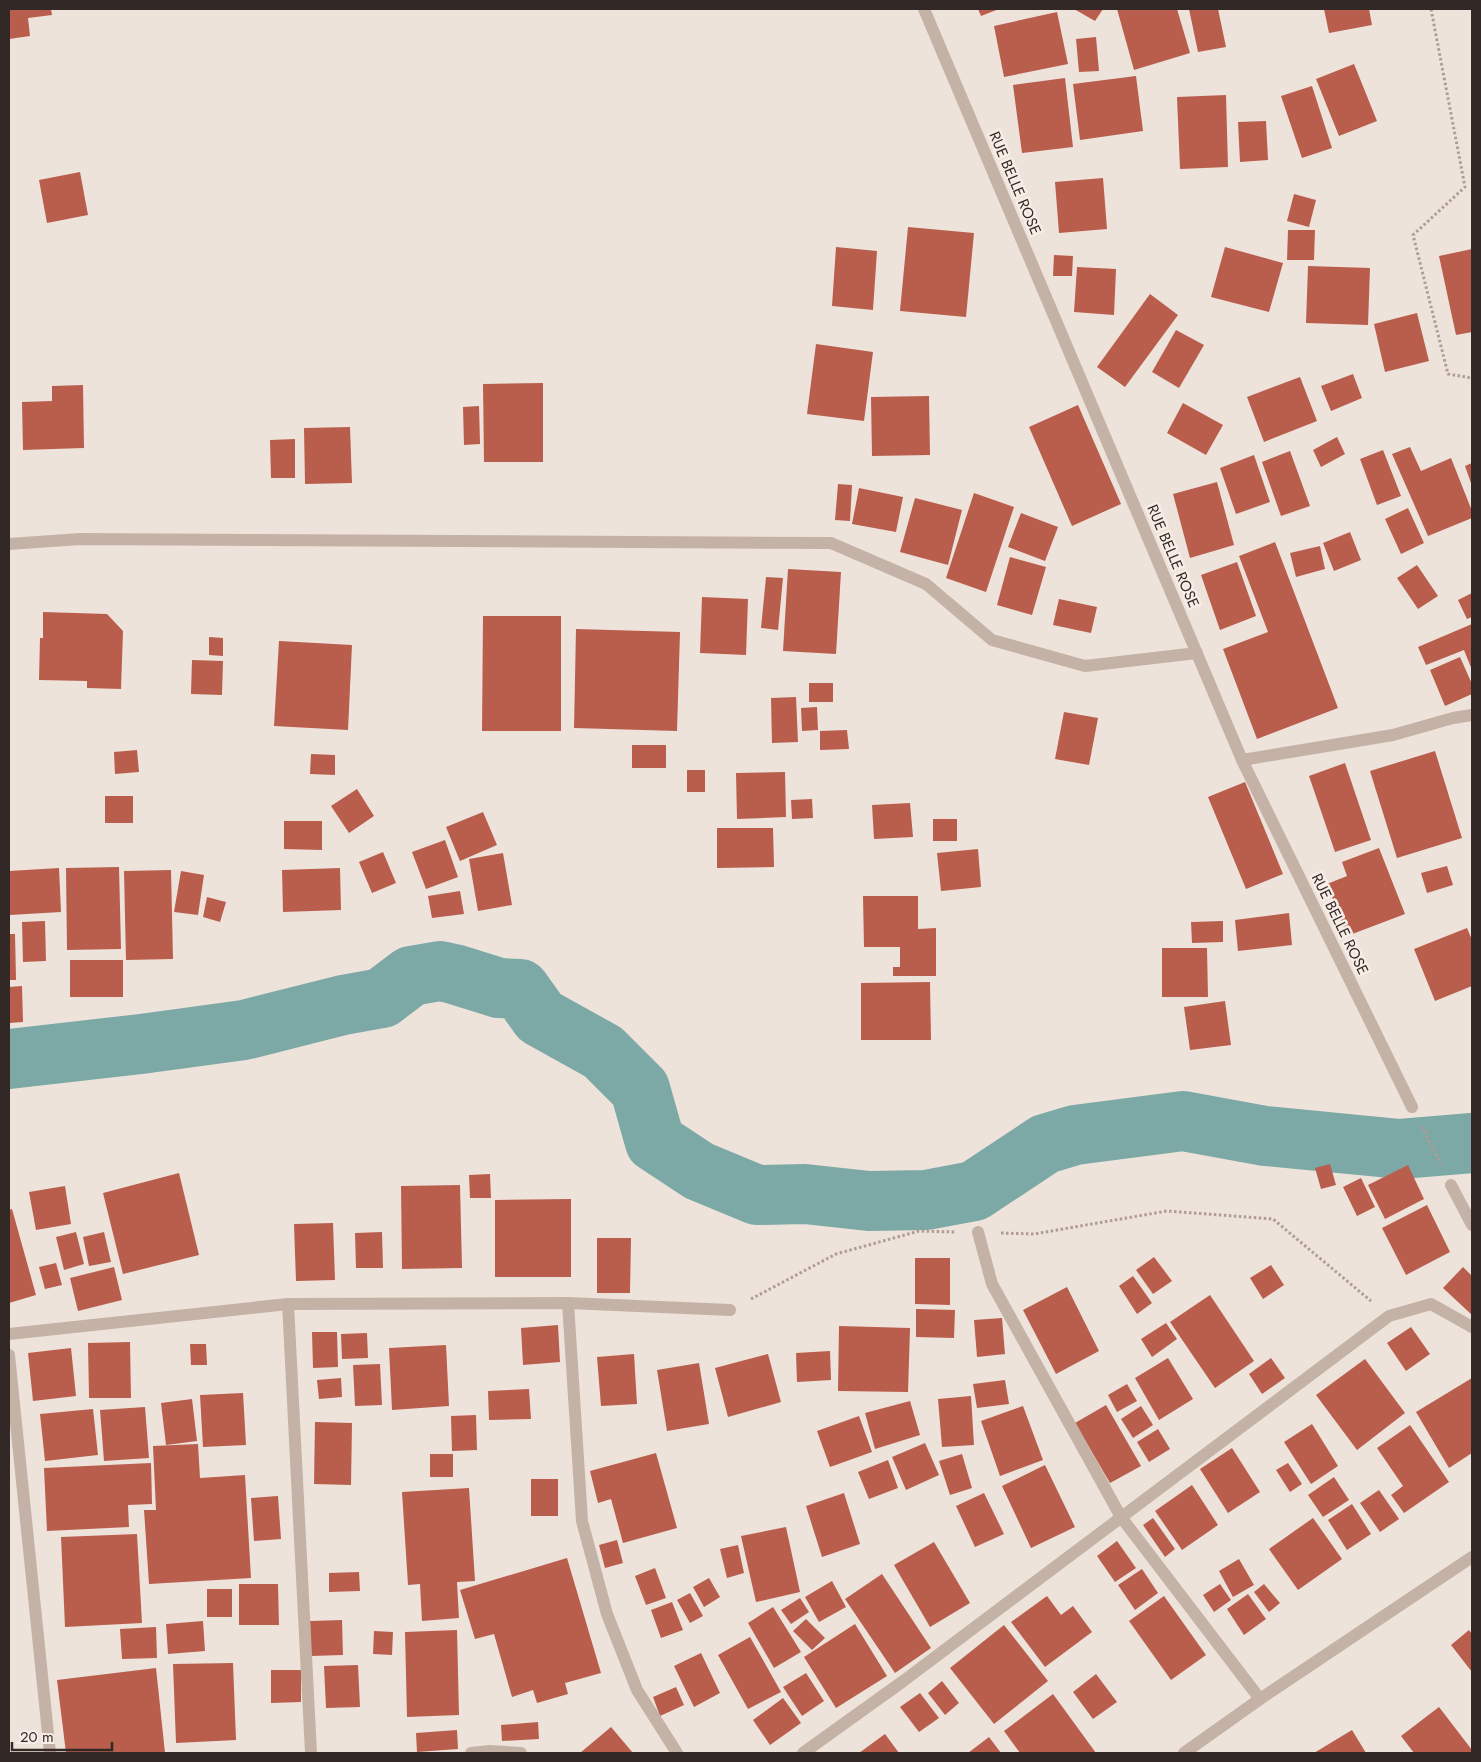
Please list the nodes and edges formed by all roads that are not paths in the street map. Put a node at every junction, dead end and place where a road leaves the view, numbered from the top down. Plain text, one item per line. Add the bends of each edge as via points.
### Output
1 (924, 9) edge
2 (9, 544) edge
3 (1197, 653) junction
4 (1472, 715) edge
5 (1242, 760) junction
6 (1412, 1107) road end
7 (1452, 1185) road end
8 (1472, 1225) edge
9 (978, 1232) road end
10 (568, 1303) junction
11 (288, 1304) junction
12 (730, 1310) road end
13 (1472, 1327) edge
14 (9, 1334) edge
15 (9, 1355) edge
16 (1121, 1516) junction
17 (1472, 1557) edge
18 (1260, 1699) junction
19 (50, 1753) edge
20 (311, 1753) edge
21 (470, 1753) edge
22 (521, 1753) edge
23 (677, 1753) edge
24 (803, 1753) edge
25 (1184, 1753) edge

1 - 3 street, RUE BELLE ROSE
2 - 3 street via 80,540 832,543 926,584 992,640 1085,666
3 - 5 street, RUE BELLE ROSE
4 - 5 street via 1394,735
5 - 6 street, RUE BELLE ROSE
7 - 8 street
9 - 16 street via 992,1284
10 - 11 street
10 - 12 street
10 - 23 street via 582,1521 607,1614 637,1690
11 - 14 street
11 - 20 street
13 - 16 street via 1431,1304 1388,1316
15 - 19 street
16 - 18 street
16 - 24 street
17 - 18 street
18 - 25 street
21 - 22 street

